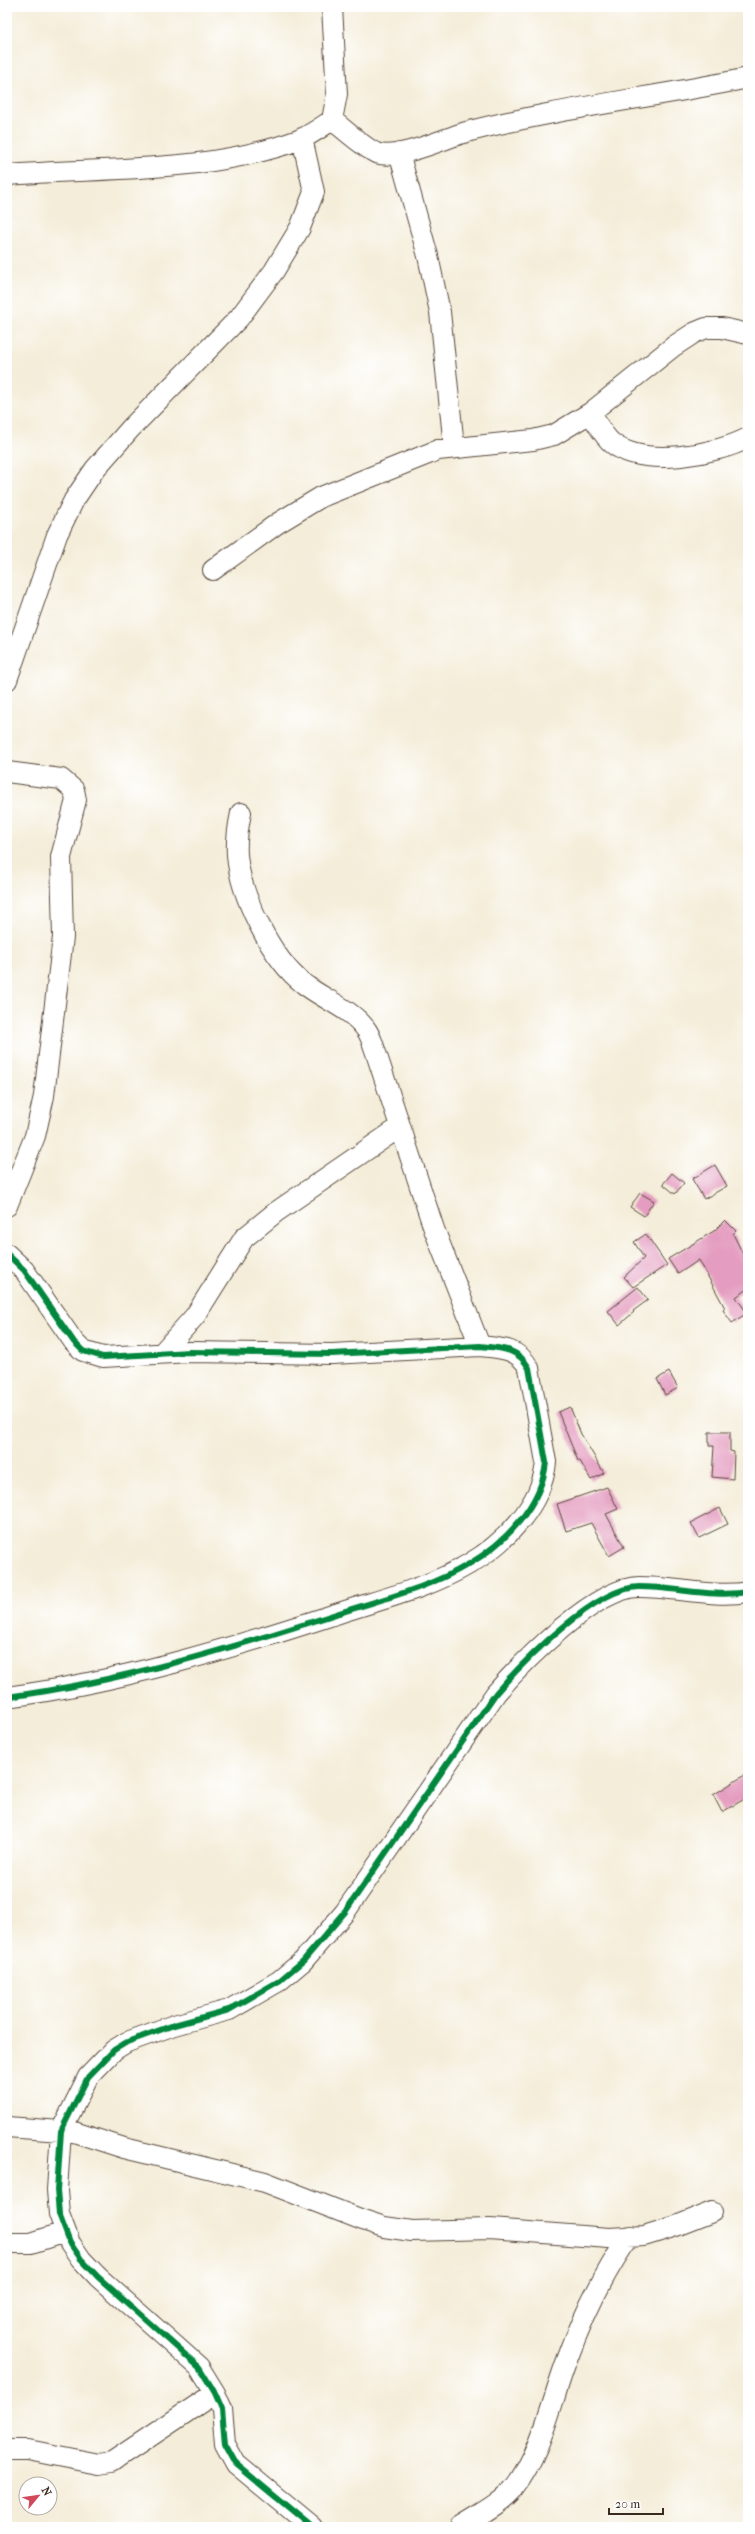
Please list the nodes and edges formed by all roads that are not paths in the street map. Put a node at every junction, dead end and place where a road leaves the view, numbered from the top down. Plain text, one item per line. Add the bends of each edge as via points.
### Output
1 (332, 7) edge
2 (748, 78) edge
3 (332, 120) junction
4 (302, 138) junction
5 (399, 153) junction
6 (7, 175) edge
7 (748, 334) edge
8 (590, 413) junction
9 (748, 438) edge
10 (454, 447) junction
11 (213, 570) dead end
12 (7, 680) edge
13 (7, 772) edge
14 (241, 813) dead end
15 (400, 1127) junction
16 (7, 1206) edge
17 (7, 1254) edge
18 (480, 1346) junction
19 (162, 1353) junction
20 (748, 1592) edge
21 (7, 1697) edge
22 (7, 2127) edge
23 (61, 2131) junction
24 (712, 2212) dead end
25 (65, 2232) junction
26 (630, 2236) junction
27 (7, 2243) edge
28 (215, 2393) junction
29 (7, 2450) edge
30 (312, 2527) edge
31 (460, 2527) edge

1 - 3 street via 337,94
2 - 5 street via 666,95 561,110 510,121
3 - 4 street
3 - 5 street via 376,153
4 - 6 street via 226,159 129,169
4 - 12 street via 314,192 300,228 274,271 239,318 131,428 95,469 74,500 57,535
5 - 10 street via 428,256 440,312
7 - 8 street via 722,328 706,328 694,333
8 - 9 street via 610,442 633,454 692,455
8 - 10 street via 554,435 533,440
10 - 11 street via 415,459 321,497
13 - 16 street via 61,779 74,790 76,800 60,857 62,952 44,1096 35,1136
14 - 15 street via 236,838 239,870 243,888 266,935 291,972 302,983 355,1017 366,1028
15 - 18 street via 434,1229
15 - 19 street via 276,1212 244,1238 195,1316
17 - 19 street via 24,1270 83,1351 103,1357
18 - 19 street via 332,1354
18 - 21 street via 504,1348 524,1358 529,1368 546,1462 545,1477 539,1490 522,1518 500,1542 469,1564 442,1578 260,1639 139,1672 47,1692
20 - 23 street via 715,1594 638,1587 623,1589 598,1600 518,1668 496,1693 345,1912 303,1962 279,1981 229,2010 174,2025 127,2042 114,2050 88,2077
22 - 23 street
23 - 25 street via 57,2190 59,2214
23 - 26 street via 74,2132 124,2148 265,2182 384,2227 412,2231 490,2229 609,2238
24 - 26 street via 644,2236
25 - 27 street via 31,2243
25 - 28 street via 81,2259 199,2367
26 - 31 street via 613,2260 591,2300 528,2464 514,2488 502,2501
28 - 29 street via 112,2462 99,2464 28,2450
28 - 30 street via 222,2409 225,2444 236,2464

